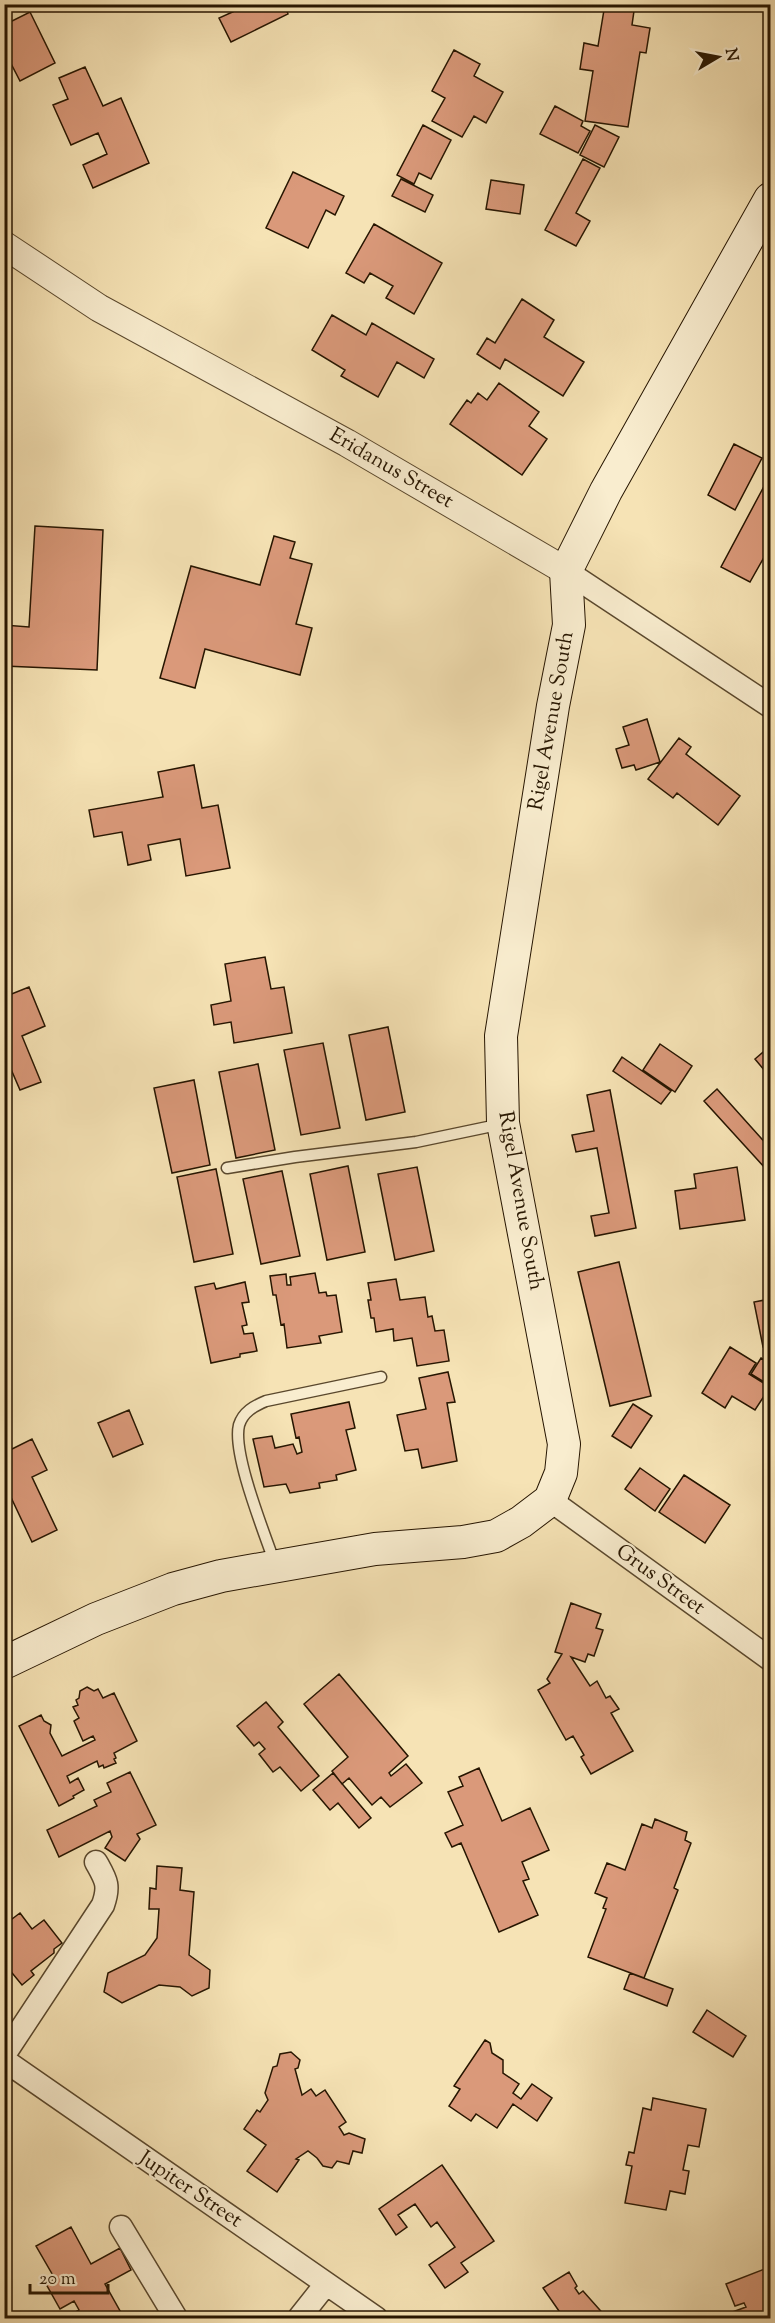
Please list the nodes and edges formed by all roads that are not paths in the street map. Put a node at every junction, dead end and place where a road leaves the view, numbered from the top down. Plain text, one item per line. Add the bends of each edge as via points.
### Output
1 (771, 199) edge
2 (4, 245) edge
3 (566, 571) junction
4 (771, 706) edge
5 (503, 1123) junction
6 (227, 1168) dead end
7 (381, 1377) dead end
8 (550, 1500) junction
9 (276, 1566) junction
10 (771, 1659) edge
11 (4, 1663) edge
12 (96, 1862) dead end
13 (4, 2055) edge
14 (4, 2060) edge
15 (122, 2227) dead end
16 (326, 2284) junction
17 (176, 2319) edge
18 (298, 2319) edge
19 (376, 2319) edge

1 - 3 main road, Rigel Avenue South via 606,492
2 - 3 street, Eridanus Street via 99,308 347,443
3 - 4 street, Eridanus Street
3 - 5 main road, Rigel Avenue South via 569,626 552,706 501,1036
5 - 6 lane via 416,1142
5 - 8 main road, Rigel Avenue South via 564,1444 561,1473
7 - 9 lane via 266,1401 253,1407 240,1424 237,1443
8 - 9 main road via 496,1536 375,1549
8 - 10 street, Grus Street
9 - 11 main road via 173,1588
12 - 13 street via 108,1891 103,1905
14 - 16 street, Jupiter Street
15 - 17 street
16 - 18 street
16 - 19 street, Jupiter Street

